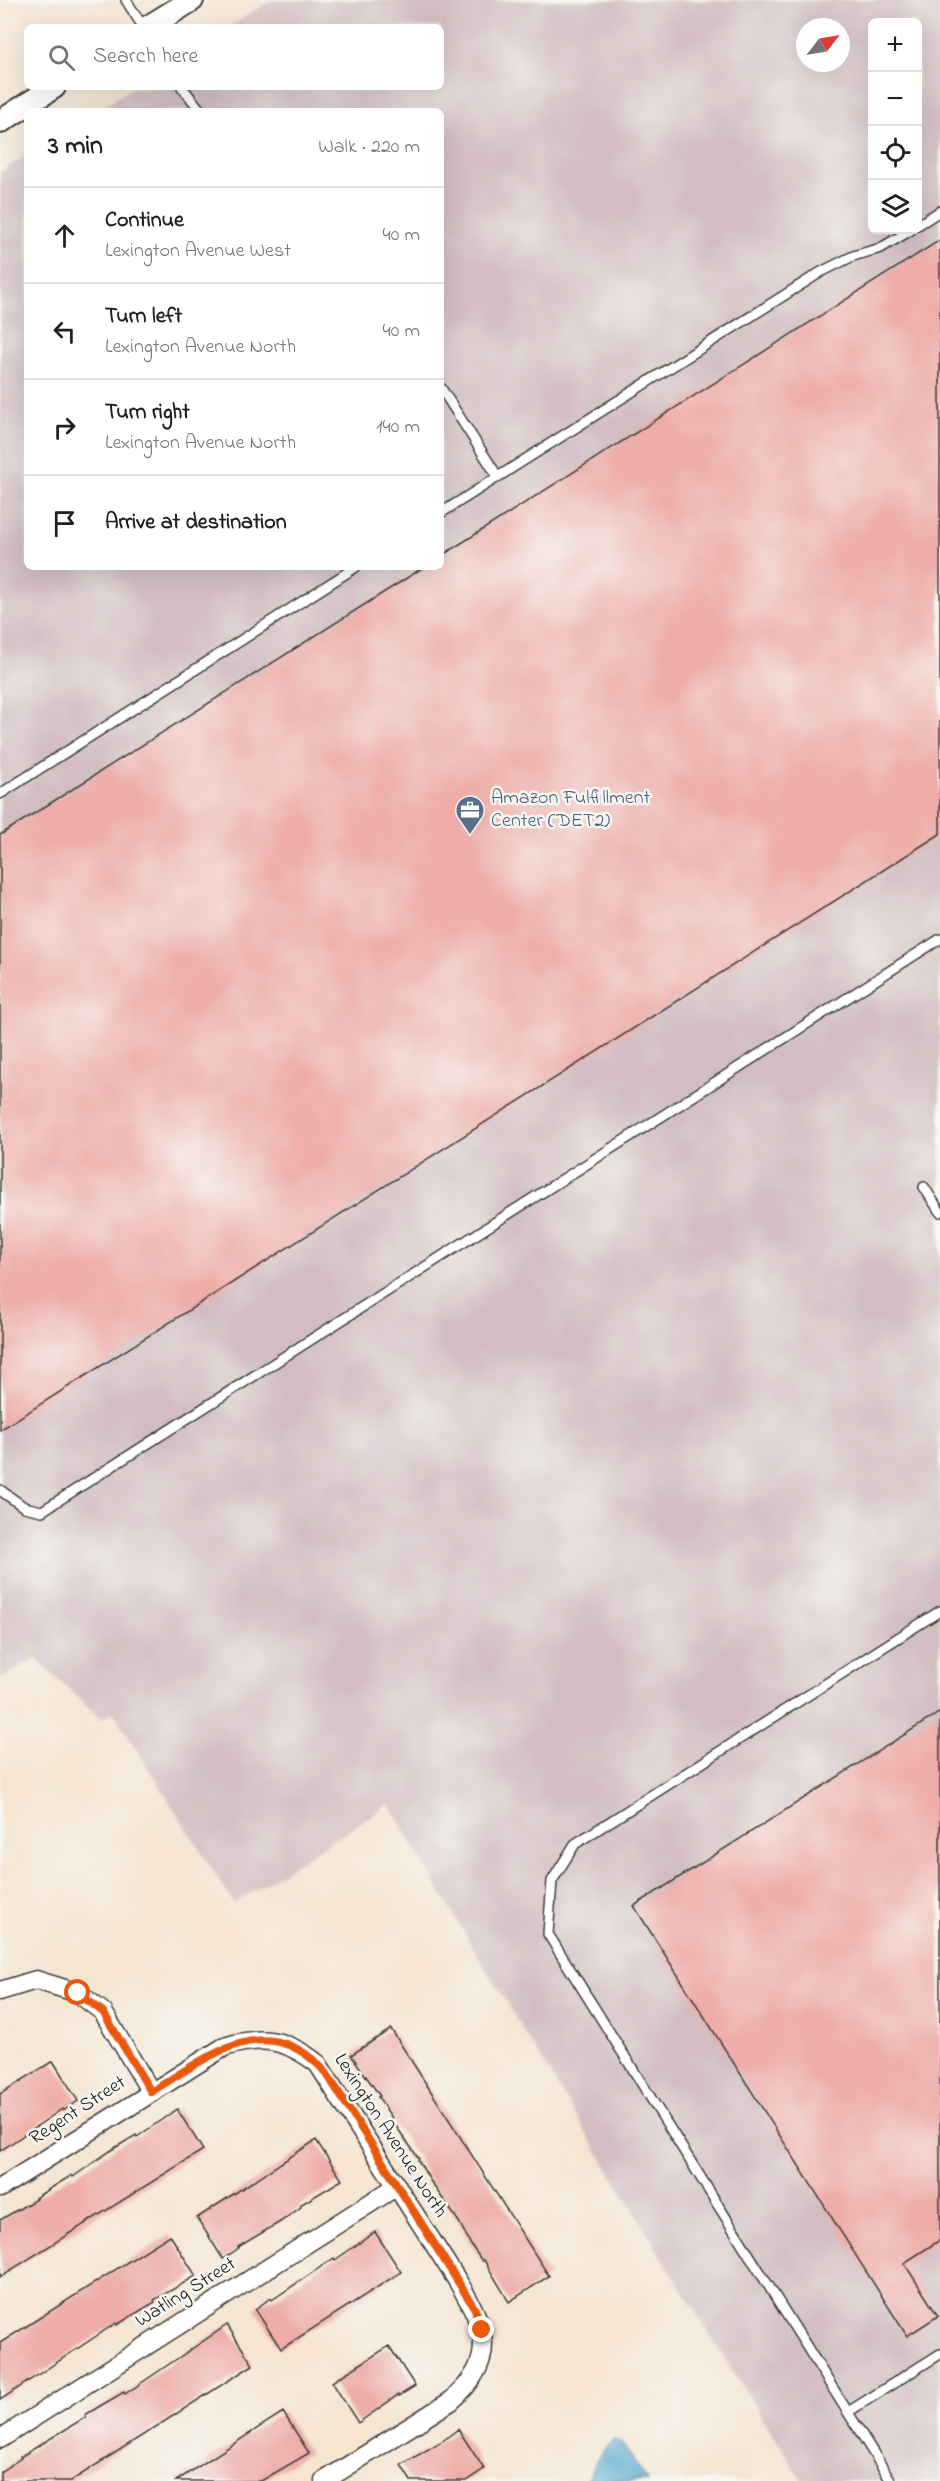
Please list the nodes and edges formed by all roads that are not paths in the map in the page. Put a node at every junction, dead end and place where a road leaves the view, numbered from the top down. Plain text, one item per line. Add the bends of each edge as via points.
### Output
1 (126, 0) edge
2 (192, 0) edge
3 (143, 24) edge
4 (150, 24) edge
5 (49, 90) edge
6 (184, 90) edge
7 (199, 108) edge
8 (0, 122) edge
9 (940, 211) edge
10 (922, 222) edge
11 (904, 234) edge
12 (444, 393) edge
13 (498, 477) junction
14 (444, 511) edge
15 (351, 570) edge
16 (0, 794) edge
17 (940, 939) edge
18 (924, 1186) dead end
19 (940, 1212) edge
20 (0, 1490) edge
21 (940, 1611) edge
22 (0, 1991) edge
23 (151, 2092) junction
24 (397, 2186) junction
25 (0, 2188) edge
26 (940, 2354) edge
27 (848, 2412) junction
28 (0, 2439) edge
29 (324, 2481) edge
30 (891, 2481) edge

1 - 3 lane
2 - 4 street
5 - 8 street
6 - 7 lane
9 - 10 lane
11 - 13 lane via 881,248 821,272
12 - 13 lane
13 - 14 lane
15 - 16 lane
17 - 20 lane via 42,1511 24,1507
18 - 19 lane
21 - 27 lane via 575,1844 552,1881 548,1934
22 - 23 street via 36,1980 78,1993 103,2012
23 - 24 street, Lexington Avenue North via 224,2047 242,2042 278,2042 294,2047 327,2074
23 - 25 street, Regent Street
24 - 28 street, Watling Street
24 - 29 street, Lexington Avenue North via 475,2309 482,2330 480,2367 451,2401
26 - 27 lane
27 - 30 lane

